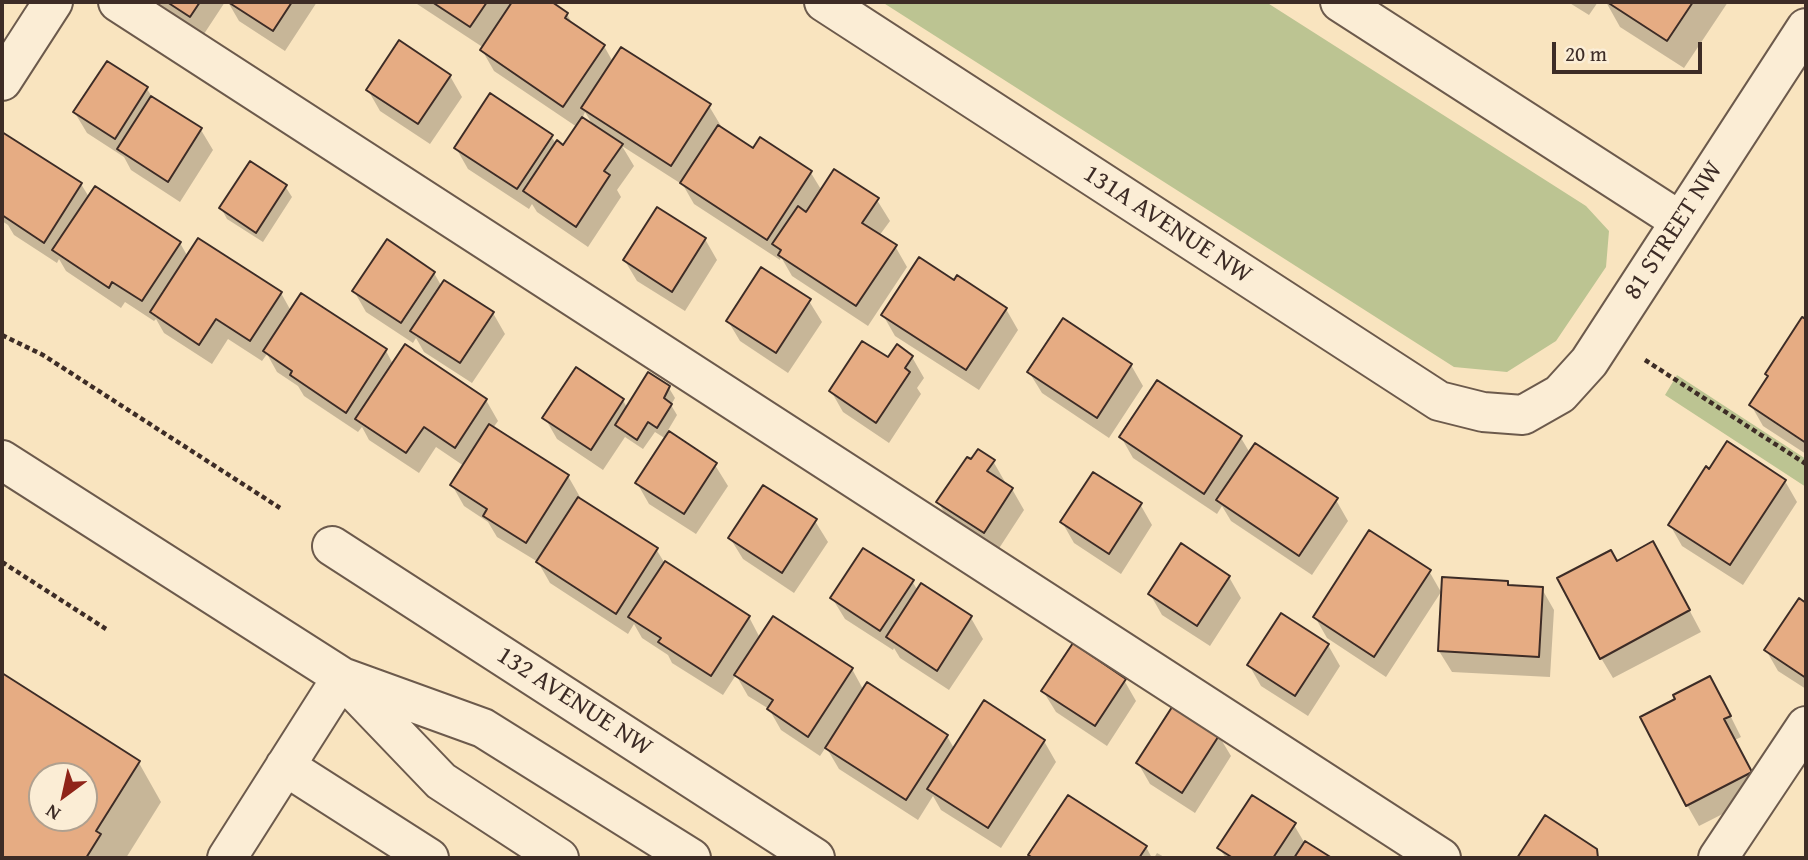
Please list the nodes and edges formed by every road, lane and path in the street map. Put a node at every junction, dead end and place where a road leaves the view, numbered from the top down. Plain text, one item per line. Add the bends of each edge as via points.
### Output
1 (52, 2) edge
2 (118, 2) edge
3 (824, 2) edge
4 (1340, 2) edge
5 (1806, 27) edge
6 (2, 81) edge
7 (1680, 221) junction
8 (1607, 334) junction
9 (2, 335) edge
10 (1523, 415) joint
11 (2, 460) edge
12 (1806, 464) edge
13 (280, 508) dead end
14 (332, 546) dead end
15 (2, 562) edge
16 (106, 629) dead end
17 (342, 677) junction
18 (1806, 726) edge
19 (285, 766) junction
20 (227, 858) edge
21 (429, 858) edge
22 (559, 858) edge
23 (691, 858) edge
24 (815, 858) edge
25 (1441, 858) edge
26 (1718, 858) edge

1 - 6 street
2 - 25 street
3 - 10 street, 131A AVENUE NW via 1439,401 1483,412
4 - 7 street
5 - 7 street, 81 STREET NW
7 - 8 street, 81 STREET NW
8 - 10 street, 81 STREET NW via 1560,394
8 - 12 path
9 - 13 path via 43,355
11 - 17 street
14 - 24 street, 132 AVENUE NW
15 - 16 path
17 - 19 street
17 - 22 street via 441,781
17 - 23 street via 483,728
18 - 26 street
19 - 20 street
19 - 21 street

